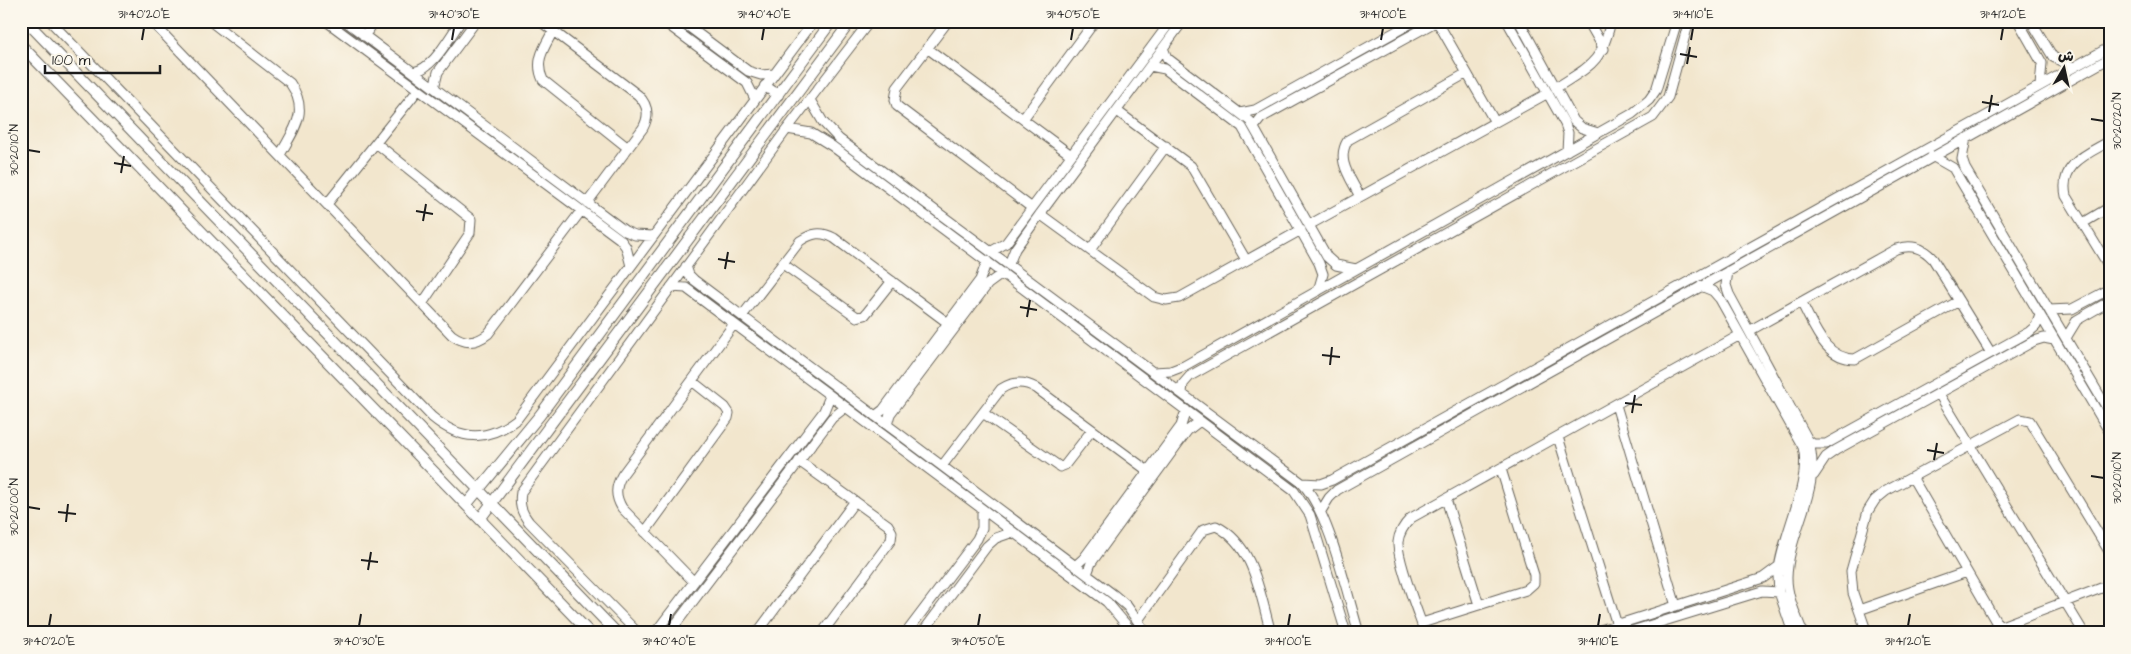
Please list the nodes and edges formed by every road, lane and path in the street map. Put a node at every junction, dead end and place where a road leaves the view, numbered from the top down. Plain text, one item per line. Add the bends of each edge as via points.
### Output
1 (26, 21) edge
2 (50, 21) edge
3 (62, 21) edge
4 (151, 21) edge
5 (210, 21) edge
6 (326, 21) edge
7 (345, 21) edge
8 (374, 21) edge
9 (461, 21) edge
10 (476, 21) edge
11 (540, 21) edge
12 (663, 21) edge
13 (682, 21) edge
14 (814, 21) edge
15 (832, 21) edge
16 (851, 21) edge
17 (870, 21) edge
18 (948, 21) edge
19 (1096, 21) edge
20 (1171, 21) edge
21 (1183, 21) edge
22 (1415, 21) edge
23 (1437, 21) edge
24 (1507, 21) edge
25 (1519, 21) edge
26 (1588, 21) edge
27 (1612, 21) edge
28 (1677, 21) edge
29 (1689, 21) edge
30 (2018, 21) edge
31 (2031, 21) edge
32 (553, 31) junction
33 (61, 33) junction
34 (1673, 33) junction
35 (364, 36) junction
36 (1685, 36) junction
37 (21, 45) edge
38 (2110, 47) edge
39 (927, 48) junction
40 (1163, 48) junction
41 (1604, 49) junction
42 (2049, 52) junction
43 (2040, 57) junction
44 (2110, 58) edge
45 (1150, 66) junction
46 (2073, 68) junction
47 (413, 72) junction
48 (1467, 73) junction
49 (774, 74) junction
50 (766, 86) junction
51 (2040, 86) junction
52 (434, 88) junction
53 (418, 90) junction
54 (1552, 90) junction
55 (778, 95) junction
56 (756, 99) junction
57 (810, 100) junction
58 (1117, 111) junction
59 (1240, 113) junction
60 (1023, 119) junction
61 (1495, 122) junction
62 (1254, 127) junction
63 (787, 129) junction
64 (1598, 133) junction
65 (1966, 138) junction
66 (2110, 141) edge
67 (376, 142) junction
68 (1166, 146) junction
69 (628, 148) junction
70 (1567, 151) junction
71 (280, 155) junction
72 (1071, 155) junction
73 (1932, 156) junction
74 (1968, 173) junction
75 (1959, 178) junction
76 (1360, 197) junction
77 (587, 202) junction
78 (327, 204) junction
79 (1032, 208) junction
80 (2110, 208) edge
81 (1819, 209) junction
82 (581, 211) junction
83 (1040, 214) junction
84 (1824, 217) junction
85 (2083, 223) junction
86 (1309, 225) junction
87 (1301, 230) junction
88 (653, 236) junction
89 (1010, 238) junction
90 (1019, 244) junction
91 (1090, 250) junction
92 (992, 251) junction
93 (1246, 260) junction
94 (987, 262) junction
95 (783, 264) junction
96 (1009, 264) junction
97 (631, 266) junction
98 (686, 266) junction
99 (2110, 268) edge
100 (1356, 269) junction
101 (1728, 271) junction
102 (1003, 273) junction
103 (892, 281) junction
104 (1701, 286) junction
105 (670, 287) junction
106 (2110, 289) edge
107 (1318, 291) junction
108 (1729, 294) junction
109 (1720, 299) junction
110 (2110, 300) edge
111 (1959, 301) junction
112 (1801, 302) junction
113 (422, 304) junction
114 (1063, 304) junction
115 (2049, 310) junction
116 (1056, 314) junction
117 (2040, 315) junction
118 (742, 316) junction
119 (948, 323) junction
120 (734, 324) junction
121 (2029, 332) junction
122 (1745, 333) junction
123 (2066, 338) junction
124 (2054, 340) junction
125 (2034, 341) junction
126 (1991, 353) junction
127 (1551, 358) junction
128 (1556, 368) junction
129 (1154, 372) junction
130 (692, 381) junction
131 (1182, 393) junction
132 (1939, 394) junction
133 (830, 396) junction
134 (1616, 405) junction
135 (846, 407) junction
136 (1787, 409) junction
137 (1186, 410) junction
138 (2108, 410) edge
139 (983, 413) junction
140 (2098, 413) junction
141 (540, 414) junction
142 (875, 416) junction
143 (1200, 421) junction
144 (553, 423) junction
145 (887, 425) junction
146 (1092, 430) junction
147 (2110, 433) edge
148 (1558, 437) junction
149 (1808, 440) junction
150 (1970, 445) junction
151 (799, 461) junction
152 (942, 466) junction
153 (1501, 469) junction
154 (1148, 471) junction
155 (1912, 477) junction
156 (1813, 478) junction
157 (1302, 482) junction
158 (478, 491) junction
159 (1446, 499) junction
160 (855, 501) junction
161 (492, 503) junction
162 (466, 506) junction
163 (982, 509) junction
164 (1321, 511) junction
165 (480, 519) junction
166 (1794, 525) junction
167 (645, 532) junction
168 (1013, 532) junction
169 (2110, 553) edge
170 (1075, 566) junction
171 (1778, 567) junction
172 (1340, 570) junction
173 (1967, 572) junction
174 (1087, 574) junction
175 (1328, 574) junction
176 (694, 582) junction
177 (2110, 582) edge
178 (1779, 592) junction
179 (2065, 602) junction
180 (1479, 605) junction
181 (1676, 606) junction
182 (1859, 610) junction
183 (1792, 616) junction
184 (1138, 620) junction
185 (1617, 625) junction
186 (1999, 627) junction
187 (1423, 628) edge
188 (590, 633) edge
189 (617, 633) edge
190 (638, 633) edge
191 (655, 633) edge
192 (669, 633) edge
193 (757, 633) edge
194 (822, 633) edge
195 (906, 633) edge
196 (922, 633) edge
197 (1134, 633) edge
198 (1146, 633) edge
199 (1271, 633) edge
200 (1346, 633) edge
201 (1359, 633) edge
202 (1591, 633) edge
203 (1626, 633) edge
204 (1793, 633) edge
205 (1802, 633) edge
206 (1867, 633) edge
207 (1983, 633) edge
208 (2084, 633) edge

1 - 158 street
2 - 33 street
3 - 33 street
4 - 71 street
5 - 71 street via 290,83 297,93 300,116
6 - 53 street
7 - 35 street
8 - 35 street
9 - 47 street via 429,64
10 - 52 street via 438,72
11 - 32 street
12 - 56 street via 747,84
13 - 49 street via 748,71
14 - 49 street
15 - 55 street
16 - 144 street
17 - 57 street
18 - 39 street
19 - 60 street
20 - 72 street
21 - 40 street
22 - 59 street via 1255,110
23 - 48 street
23 - 62 street via 1261,118
24 - 54 street
25 - 54 street
26 - 41 street
27 - 41 street
28 - 34 street
29 - 36 street
30 - 43 street
31 - 42 street
32 - 69 street via 538,61 543,80
32 - 69 street via 643,100 647,107 647,121
33 - 97 street via 432,417 458,434 490,434 517,419
34 - 36 street
34 - 64 street via 1660,80 1650,100
35 - 47 street
36 - 131 street via 1668,97 1653,117 1190,376 1183,384
37 - 162 street
38 - 46 street
39 - 60 street
39 - 79 street via 897,88 897,106
40 - 45 street
40 - 59 street via 1167,58
41 - 54 street via 1591,66
42 - 43 street
42 - 46 street
43 - 51 street
44 - 65 street
45 - 58 street
45 - 87 street via 1165,69 1239,124
46 - 51 street
47 - 52 street
48 - 61 street
48 - 76 street via 1348,140 1342,150 1342,162
49 - 50 street
50 - 55 street
50 - 56 street
51 - 81 street
52 - 77 street
53 - 67 street
53 - 82 street
54 - 61 street
54 - 64 street via 1577,125
54 - 70 street via 1567,129
55 - 141 street
56 - 88 street
57 - 63 street
57 - 92 street via 823,122 839,139
58 - 68 street
58 - 83 street
59 - 62 street
60 - 72 street
61 - 76 street
62 - 86 street
63 - 94 street via 819,137
63 - 98 street
64 - 70 street
65 - 73 street
65 - 74 street via 1962,159
66 - 85 street via 2077,160 2067,172 2066,196
67 - 78 street
67 - 113 street via 471,219 470,233
68 - 91 street
68 - 93 street via 1194,169
69 - 77 street
70 - 100 street
71 - 78 street
72 - 79 street
73 - 75 street via 1950,165
73 - 84 street
74 - 75 street
74 - 115 street
75 - 117 street
76 - 86 street
77 - 88 street via 630,233
78 - 113 street
79 - 89 street
80 - 85 street
81 - 84 street
81 - 127 street
82 - 97 street via 623,243
82 - 113 street via 488,334 480,340 461,341
83 - 90 street
83 - 91 street
84 - 101 street
85 - 99 street
86 - 100 street via 1331,261
87 - 93 street
87 - 107 street via 1322,268
88 - 97 street
89 - 90 street
89 - 92 street
90 - 96 street
91 - 93 street via 1154,297 1166,300 1179,298
92 - 96 street
94 - 102 street
94 - 119 street via 980,280
95 - 103 street via 800,241 821,233 834,238
95 - 103 street via 860,318
95 - 118 street
96 - 114 street
98 - 105 street
98 - 118 street via 691,278
100 - 107 street
101 - 104 street
101 - 108 street via 1726,285
102 - 116 street
102 - 145 street via 988,284 890,414
103 - 119 street
104 - 109 street via 1713,291
104 - 128 street
105 - 120 street via 686,288
105 - 190 street via 526,482 519,502 529,522
106 - 115 street via 2072,309
107 - 129 street via 1184,366
108 - 109 street
108 - 122 street
109 - 122 street
110 - 123 street via 2077,320
111 - 112 street via 1930,255 1916,247 1906,246
111 - 112 street via 1855,359 1844,359 1827,348
111 - 126 street
112 - 122 street
114 - 116 street
114 - 129 street
115 - 123 street
116 - 137 street
117 - 121 street via 2036,326
117 - 124 street
118 - 142 street
119 - 142 street via 883,410
120 - 130 street
120 - 133 street
121 - 125 street
121 - 126 street
122 - 134 street
122 - 136 street
123 - 138 street
124 - 125 street
124 - 140 street
125 - 132 street
126 - 149 street via 1826,444 1813,444
127 - 128 street
127 - 157 street via 1332,480 1321,484
128 - 164 street via 1337,490
129 - 131 street
130 - 167 street via 622,475 617,487 622,508
130 - 167 street via 725,407 728,418
131 - 157 street
132 - 150 street
132 - 156 street via 1836,450 1818,467
133 - 135 street
133 - 176 street via 824,411
134 - 148 street
134 - 181 street
135 - 151 street via 834,414
135 - 163 street
136 - 149 street
136 - 166 street via 1805,456
137 - 143 street
137 - 154 street via 1181,426
138 - 140 street
139 - 146 street via 1001,389 1022,382 1036,388
139 - 146 street via 1060,467
139 - 152 street
140 - 147 street
141 - 144 street
141 - 158 street
142 - 145 street
143 - 174 street via 1182,438 1091,563
143 - 175 street via 1300,498 1310,515
144 - 161 street
145 - 152 street
146 - 154 street
148 - 153 street
148 - 185 street
149 - 156 street via 1813,458
150 - 155 street
150 - 169 street via 2020,419 2030,421
150 - 179 street
151 - 160 street
151 - 192 street
152 - 170 street
153 - 159 street
153 - 180 street via 1534,583 1530,589
154 - 170 street
155 - 173 street
155 - 182 street via 1880,495 1868,512 1852,571 1852,588
156 - 166 street
157 - 164 street
158 - 161 street
158 - 162 street
159 - 180 street
159 - 187 street via 1411,518 1400,533 1399,551
160 - 193 street
160 - 194 street via 888,525 892,536
161 - 165 street
161 - 189 street
162 - 165 street
163 - 168 street
163 - 195 street via 982,528 977,539
164 - 172 street
165 - 188 street
166 - 171 street
166 - 183 street via 1787,572
167 - 176 street
168 - 196 street via 996,538 987,546
168 - 197 street via 1107,602
170 - 174 street
171 - 178 street
171 - 181 street via 1763,578
172 - 175 street
172 - 201 street
173 - 182 street
173 - 186 street
174 - 184 street via 1120,600
175 - 200 street
176 - 191 street
177 - 179 street
178 - 183 street
178 - 203 street via 1762,591
179 - 186 street
179 - 208 street
180 - 187 street
181 - 185 street
182 - 206 street
183 - 204 street
183 - 205 street
184 - 198 street
184 - 199 street via 1203,530 1216,526 1240,544 1249,559
185 - 202 street
186 - 207 street

